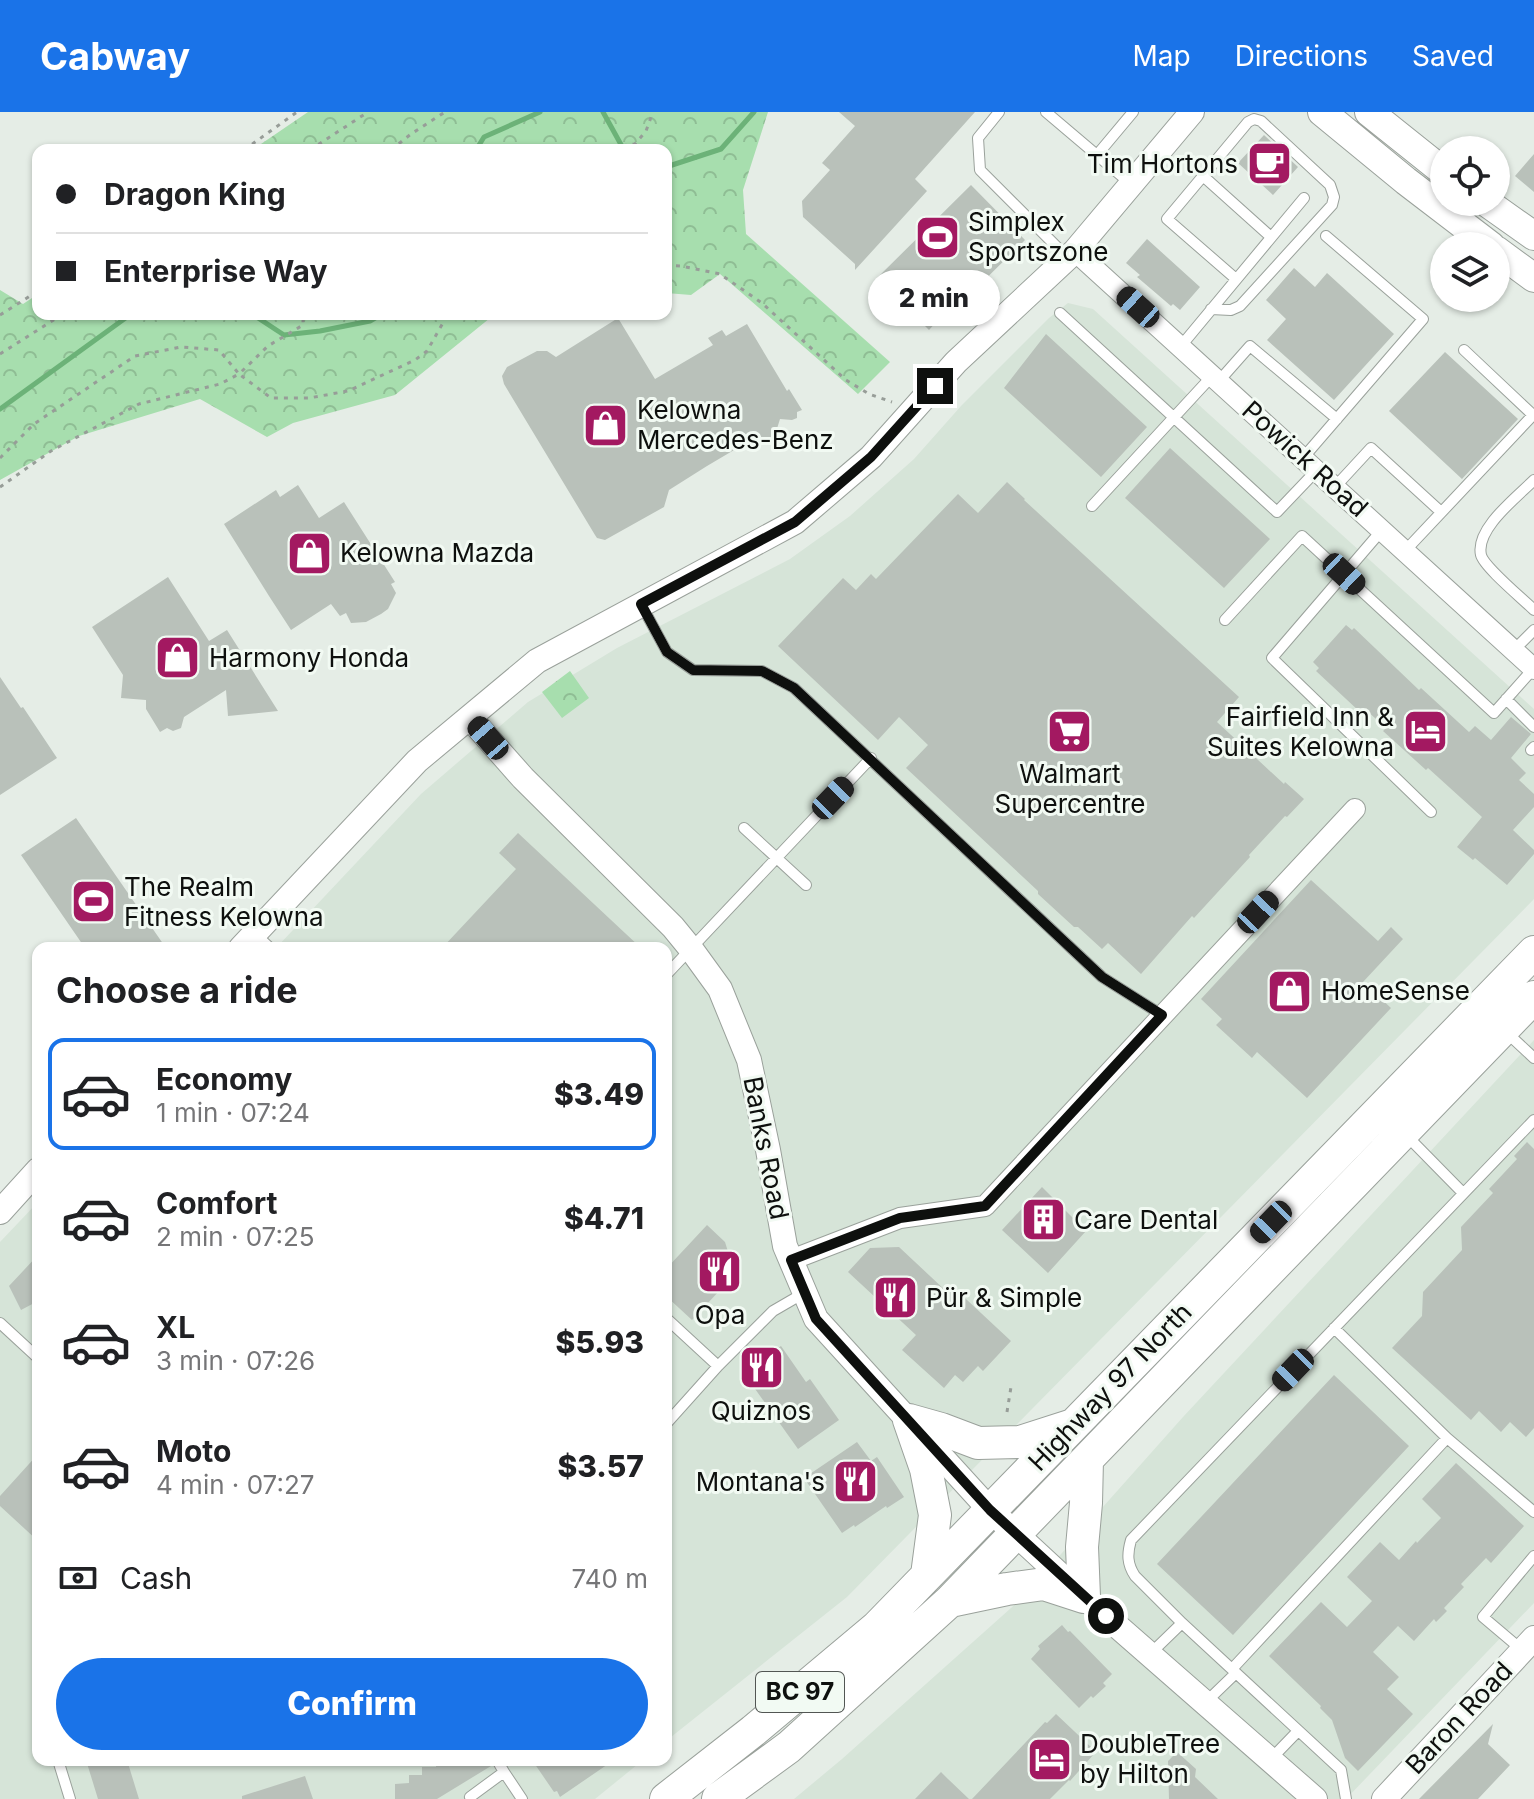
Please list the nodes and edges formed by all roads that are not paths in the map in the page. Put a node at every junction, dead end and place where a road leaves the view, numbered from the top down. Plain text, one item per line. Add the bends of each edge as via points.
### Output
1 (999, 112) edge
2 (1046, 112) edge
3 (1133, 112) edge
4 (1192, 112) edge
5 (1322, 112) edge
6 (1369, 112) edge
7 (1097, 155) junction
8 (1430, 161) edge
9 (1203, 176) junction
10 (1131, 184) junction
11 (1304, 198) dead end
12 (1506, 216) edge
13 (1473, 232) edge
14 (1326, 236) dead end
15 (1534, 236) edge
16 (1271, 237) junction
17 (1071, 254) junction
18 (1510, 260) edge
19 (1534, 278) edge
20 (1236, 279) junction
21 (1211, 309) junction
22 (1060, 313) dead end
23 (1181, 346) junction
24 (1464, 350) dead end
25 (1216, 378) junction
26 (1174, 418) junction
27 (1337, 419) junction
28 (1310, 464) junction
29 (1534, 480) edge
30 (1335, 487) junction
31 (1092, 506) dead end
32 (1441, 512) junction
33 (1382, 530) junction
34 (1405, 551) junction
35 (1344, 574) junction
36 (641, 604) junction
37 (1534, 610) edge
38 (1225, 620) dead end
39 (1534, 630) edge
40 (1514, 650) junction
41 (1534, 668) edge
42 (1506, 699) junction
43 (470, 718) junction
44 (1534, 727) edge
45 (871, 758) junction
46 (1355, 809) dead end
47 (1431, 812) dead end
48 (744, 828) dead end
49 (776, 858) junction
50 (806, 885) dead end
51 (257, 942) edge
52 (691, 949) junction
53 (1534, 952) edge
54 (672, 969) edge
55 (1534, 997) edge
56 (1162, 1015) junction
57 (1503, 1029) junction
58 (1534, 1058) edge
59 (1534, 1120) edge
60 (1404, 1133) junction
61 (32, 1177) edge
62 (1463, 1193) junction
63 (0, 1212) edge
64 (791, 1260) junction
65 (805, 1293) junction
66 (0, 1323) edge
67 (672, 1324) edge
68 (1334, 1328) junction
69 (32, 1352) edge
70 (718, 1366) junction
71 (672, 1417) edge
72 (909, 1420) junction
73 (1073, 1425) junction
74 (1447, 1438) junction
75 (1087, 1460) junction
76 (990, 1510) junction
77 (1534, 1512) edge
78 (1015, 1533) junction
79 (1534, 1556) edge
80 (927, 1575) junction
81 (1084, 1597) junction
82 (950, 1601) junction
83 (1182, 1623) junction
84 (1528, 1644) edge
85 (1150, 1654) junction
86 (1234, 1671) junction
87 (1206, 1702) junction
88 (1298, 1731) junction
89 (1270, 1760) junction
90 (60, 1766) edge
91 (500, 1766) edge
92 (504, 1772) junction
93 (469, 1798) edge
94 (70, 1799) edge
95 (522, 1799) edge
96 (666, 1799) edge
97 (718, 1799) edge
98 (1315, 1799) edge
99 (1346, 1799) edge
100 (1384, 1799) edge

1 - 17 lane via 978,138 980,170
2 - 7 lane
3 - 7 lane
4 - 10 street
5 - 13 main road
6 - 8 main road
7 - 10 lane
9 - 16 lane
9 - 20 lane via 1167,219
9 - 21 lane via 1254,119 1330,185 1334,197 1240,306
10 - 17 street
11 - 16 lane
12 - 15 main road
14 - 27 lane via 1423,319
16 - 20 lane
17 - 23 street, Powick Road
17 - 36 street via 956,362 871,457 795,522
18 - 19 main road
20 - 21 lane
21 - 23 lane
22 - 26 lane
23 - 25 street, Powick Road
24 - 32 lane via 1533,415
25 - 26 lane
25 - 27 lane via 1250,346
25 - 28 street, Powick Road
26 - 28 lane via 1277,512
26 - 31 lane
27 - 28 lane
28 - 30 street, Powick Road
29 - 37 lane via 1490,523 1481,554
30 - 32 lane via 1371,448
30 - 33 street, Powick Road
32 - 34 lane
33 - 34 street, Powick Road
33 - 35 lane
34 - 40 street, Powick Road
35 - 38 lane via 1302,536
35 - 42 lane via 1494,713
35 - 47 lane via 1272,658
36 - 43 street via 537,661
36 - 45 lane via 667,652 693,670 762,671 794,688
39 - 40 lane
40 - 41 street, Powick Road
41 - 42 lane
42 - 44 lane
43 - 51 street via 417,761
43 - 52 street, Banks Road
45 - 49 lane
45 - 56 lane via 1102,977
46 - 56 street
48 - 49 lane
49 - 50 lane
49 - 52 lane
52 - 54 lane
52 - 64 street, Banks Road via 720,989 749,1060
53 - 73 highway, Highway 97 North / BC 97
55 - 57 highway, Highway 97 North / BC 97
56 - 64 street via 985,1206 900,1218
57 - 58 lane
57 - 60 highway, Highway 97 North / BC 97
59 - 62 lane
60 - 62 lane
60 - 75 highway, Highway 97 North / BC 97
61 - 63 street
62 - 68 lane
64 - 65 street, Banks Road
65 - 70 lane via 773,1311
65 - 72 street, Banks Road via 816,1319
66 - 69 lane
67 - 70 lane
68 - 74 lane
68 - 83 lane via 1131,1540 1130,1570
70 - 71 lane
72 - 73 highway via 978,1443 1020,1442
72 - 76 street, Banks Road
72 - 80 highway via 935,1515
73 - 76 highway, Highway 97 North / BC 97
74 - 77 lane
74 - 86 lane
75 - 78 highway, Highway 97 North / BC 97
75 - 81 highway
76 - 78 street, Banks Road
76 - 80 highway, Highway 97 North / BC 97
78 - 81 street, Banks Road
78 - 82 highway, Highway 97 North / BC 97
79 - 84 lane via 1483,1617
80 - 96 highway, Highway 97 North / BC 97 via 877,1627
81 - 82 highway via 1044,1584
81 - 85 street, Banks Road
82 - 97 highway, Highway 97 North / BC 97 via 789,1747
83 - 85 lane
83 - 86 lane
84 - 100 street, Baron Road
85 - 87 street, Banks Road
86 - 87 lane
86 - 88 lane
87 - 89 street, Banks Road
88 - 89 lane
88 - 99 lane via 1341,1770
89 - 98 street, Banks Road
90 - 94 lane
91 - 92 lane
92 - 93 lane
92 - 95 lane

